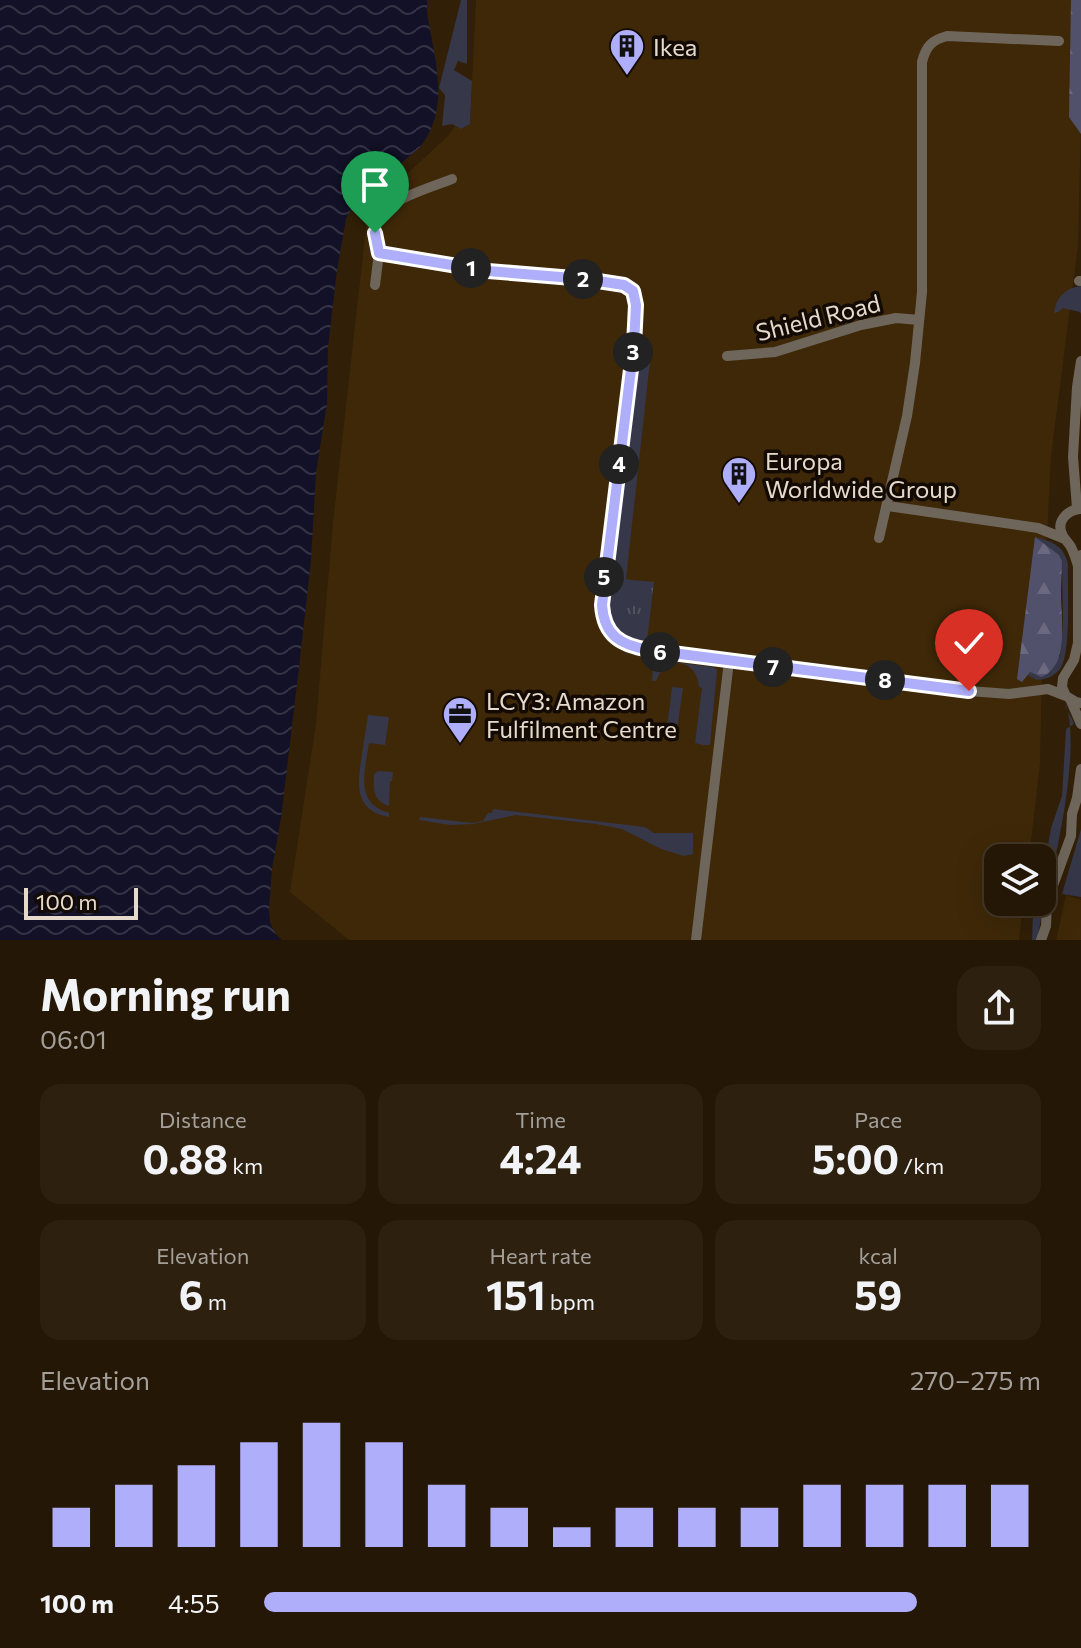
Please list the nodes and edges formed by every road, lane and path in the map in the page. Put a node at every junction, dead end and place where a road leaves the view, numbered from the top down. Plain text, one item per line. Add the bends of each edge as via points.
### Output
1 (1059, 41) dead end
2 (452, 179) dead end
3 (379, 253) junction
4 (375, 285) dead end
5 (919, 320) junction
6 (727, 356) dead end
7 (1081, 361) edge
8 (888, 506) junction
9 (1079, 509) edge
10 (1063, 517) junction
11 (1038, 528) junction
12 (879, 538) dead end
13 (1067, 541) junction
14 (1081, 546) edge
15 (1079, 560) edge
16 (1080, 647) edge
17 (729, 661) junction
18 (1071, 671) edge
19 (1043, 689) junction
20 (1072, 700) edge
21 (1081, 724) edge
22 (1081, 769) edge
23 (696, 940) edge
24 (1041, 940) edge

1 - 5 street via 947,36 926,48
2 - 3 street via 386,208 375,233
3 - 4 street
3 - 17 street via 488,271 585,279 633,291 634,345 602,615 613,635 630,647
5 - 6 street, Shield Road via 896,318 775,352
5 - 8 street
7 - 9 street via 1073,457
8 - 11 street
8 - 12 street
9 - 10 street
10 - 11 street
10 - 13 street via 1060,528
11 - 13 street
13 - 14 street
13 - 15 street
15 - 16 street
16 - 18 street
17 - 19 street via 969,691 1009,694
17 - 23 street
18 - 19 street
18 - 20 street via 1062,687
19 - 20 street
20 - 21 street
22 - 24 street via 1071,836 1047,902

